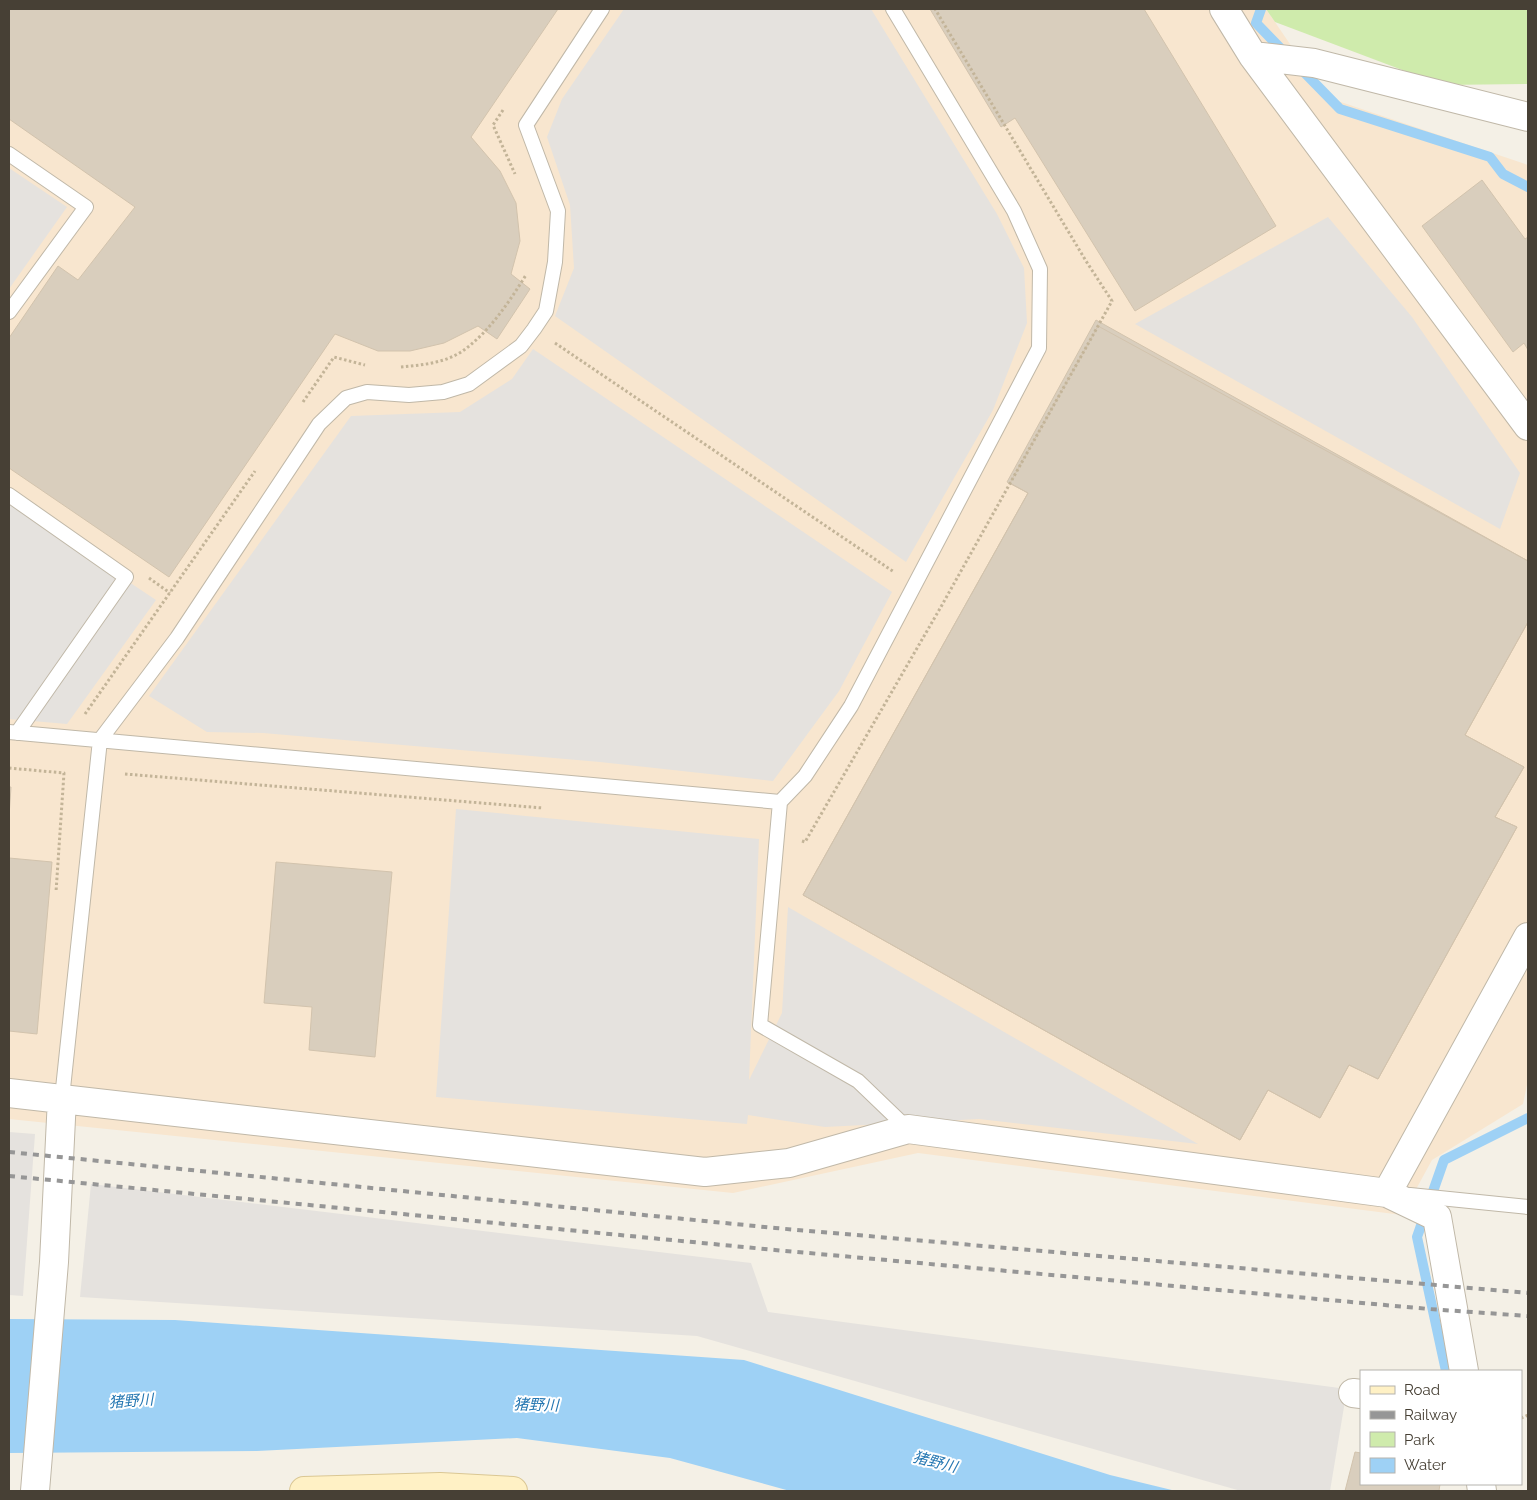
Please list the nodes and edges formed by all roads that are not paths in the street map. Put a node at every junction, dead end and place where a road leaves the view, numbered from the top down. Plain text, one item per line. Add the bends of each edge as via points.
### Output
1 (602, 9) edge
2 (893, 9) edge
3 (1224, 9) edge
4 (1253, 56) junction
5 (1528, 117) edge
6 (9, 154) edge
7 (9, 312) edge
8 (1528, 426) edge
9 (9, 495) edge
10 (13, 732) edge
11 (100, 740) junction
12 (780, 802) junction
13 (1528, 937) edge
14 (9, 1094) edge
15 (62, 1098) junction
16 (908, 1129) junction
17 (1387, 1193) junction
18 (1528, 1207) edge
19 (1464, 1370) edge
20 (35, 1491) edge
21 (304, 1491) edge
22 (513, 1491) edge

1 - 11 lane via 526,125 558,211 555,262 546,311 542,317 521,346 469,384 443,392 409,395 367,392 346,398 319,424 176,638
2 - 12 lane via 1014,211 1040,269 1039,348 851,706 805,776
3 - 4 street
4 - 5 street via 1314,63
4 - 8 street
6 - 7 lane via 86,207
9 - 10 lane via 126,577
10 - 11 lane
11 - 12 lane
11 - 15 lane
12 - 16 lane via 760,1025 858,1081
13 - 17 street
14 - 15 street
15 - 16 street via 705,1172 789,1164
15 - 20 street via 54,1262
16 - 17 street
17 - 18 lane
17 - 19 street via 1438,1218
21 - 22 main road via 440,1487

